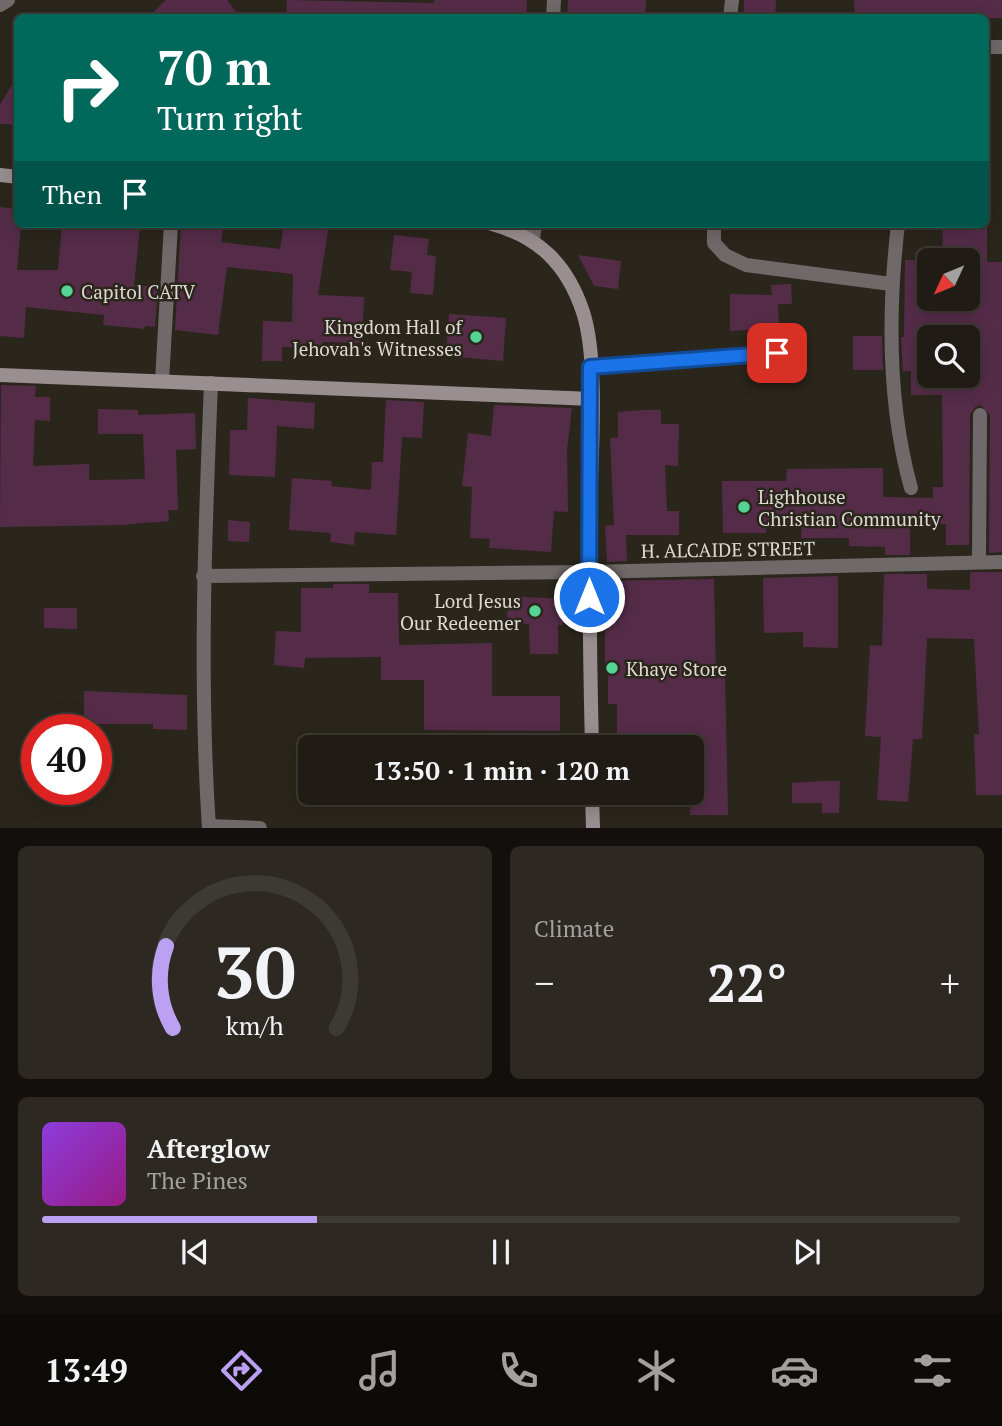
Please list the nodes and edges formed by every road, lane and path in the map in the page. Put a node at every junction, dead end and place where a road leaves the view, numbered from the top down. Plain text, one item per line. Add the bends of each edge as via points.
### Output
1 (8, 0) edge
2 (0, 5) edge
3 (171, 228) edge
4 (513, 228) edge
5 (714, 228) edge
6 (898, 228) edge
7 (534, 232) edge
8 (891, 284) junction
9 (777, 353) dead end
10 (590, 367) junction
11 (0, 375) edge
12 (162, 381) junction
13 (211, 383) junction
14 (592, 399) junction
15 (980, 415) dead end
16 (911, 488) dead end
17 (979, 562) junction
18 (1002, 562) edge
19 (589, 572) junction
20 (203, 576) junction
21 (592, 735) edge
22 (592, 805) edge
23 (209, 827) edge
24 (260, 828) edge
25 (593, 828) edge

1 - 2 street
3 - 12 street
4 - 7 street
5 - 8 street via 714,243 725,255 746,265
6 - 8 street
7 - 10 street via 567,279 583,313
8 - 16 street via 896,401
9 - 10 lane
10 - 14 street
11 - 12 street
12 - 13 street
13 - 14 street
13 - 20 street
14 - 19 street
15 - 17 street
17 - 18 street, H. ALCAIDE STREET
17 - 19 street, H. ALCAIDE STREET
19 - 20 street, H. ALCAIDE STREET
19 - 21 street
20 - 23 street via 203,746
22 - 25 street
23 - 24 street

